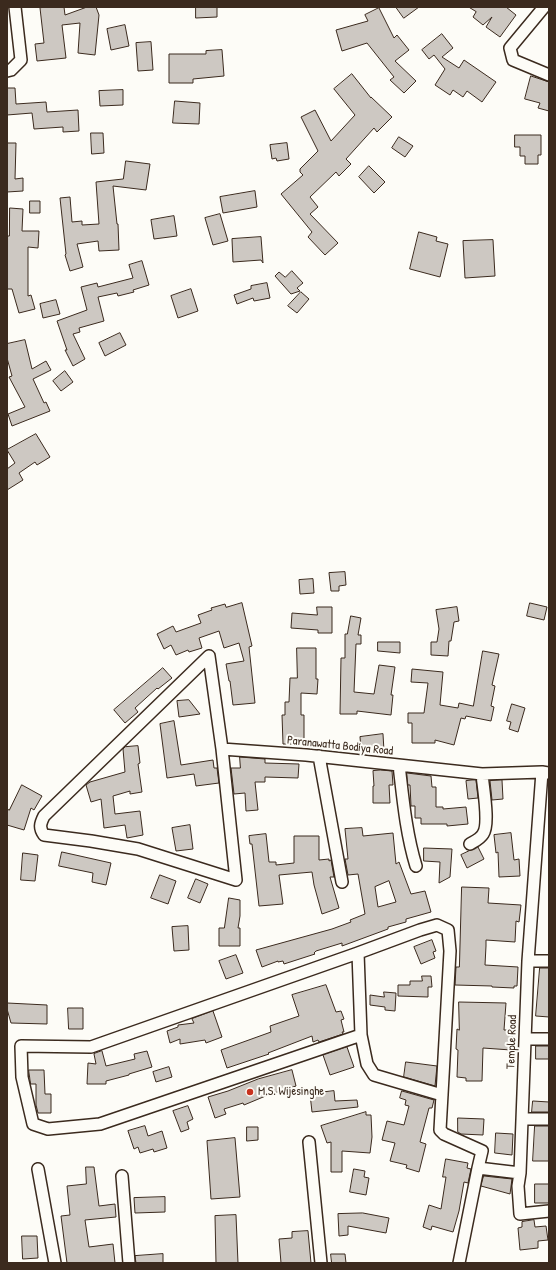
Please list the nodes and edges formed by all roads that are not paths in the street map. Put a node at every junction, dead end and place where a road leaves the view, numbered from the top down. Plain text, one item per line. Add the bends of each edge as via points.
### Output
1 (15, 7) edge
2 (544, 7) edge
3 (7, 71) edge
4 (549, 75) edge
5 (222, 749) junction
6 (319, 756) junction
7 (399, 765) junction
8 (545, 773) edge
9 (482, 774) junction
10 (470, 844) dead end
11 (416, 866) dead end
12 (342, 882) dead end
13 (358, 954) junction
14 (528, 960) junction
15 (549, 962) edge
16 (361, 1035) junction
17 (525, 1039) junction
18 (549, 1040) edge
19 (442, 1095) junction
20 (522, 1119) junction
21 (549, 1119) edge
22 (309, 1142) dead end
23 (478, 1168) junction
24 (38, 1169) dead end
25 (520, 1173) junction
26 (122, 1176) dead end
27 (549, 1211) edge
28 (55, 1263) edge
29 (129, 1263) edge
30 (321, 1263) edge
31 (458, 1263) edge

1 - 3 street via 21,60
2 - 4 street via 510,48 514,60
5 - 5 street via 210,656 44,816 40,824 41,830 44,835 138,850 236,880
5 - 6 street, Paranawatta Bodiya Road
6 - 7 street, Paranawatta Bodiya Road
6 - 12 street
7 - 9 street, Paranawatta Bodiya Road
7 - 11 street via 409,843
8 - 9 street, Paranawatta Bodiya Road
8 - 14 street, Temple Road
9 - 10 street via 486,824 484,833
13 - 16 street
13 - 16 street via 91,1047 21,1046 22,1078 33,1124 48,1129 100,1124
13 - 19 street via 437,925 448,930 450,950
14 - 15 street
14 - 17 street, Temple Road
16 - 19 street via 367,1064 374,1075
17 - 18 street
17 - 20 street, Temple Road
19 - 23 street via 440,1130 482,1151
20 - 21 street
20 - 25 street, Temple Road
22 - 30 street
23 - 25 street
23 - 31 street
24 - 28 street
25 - 27 street, Temple Road via 520,1214
26 - 29 street

